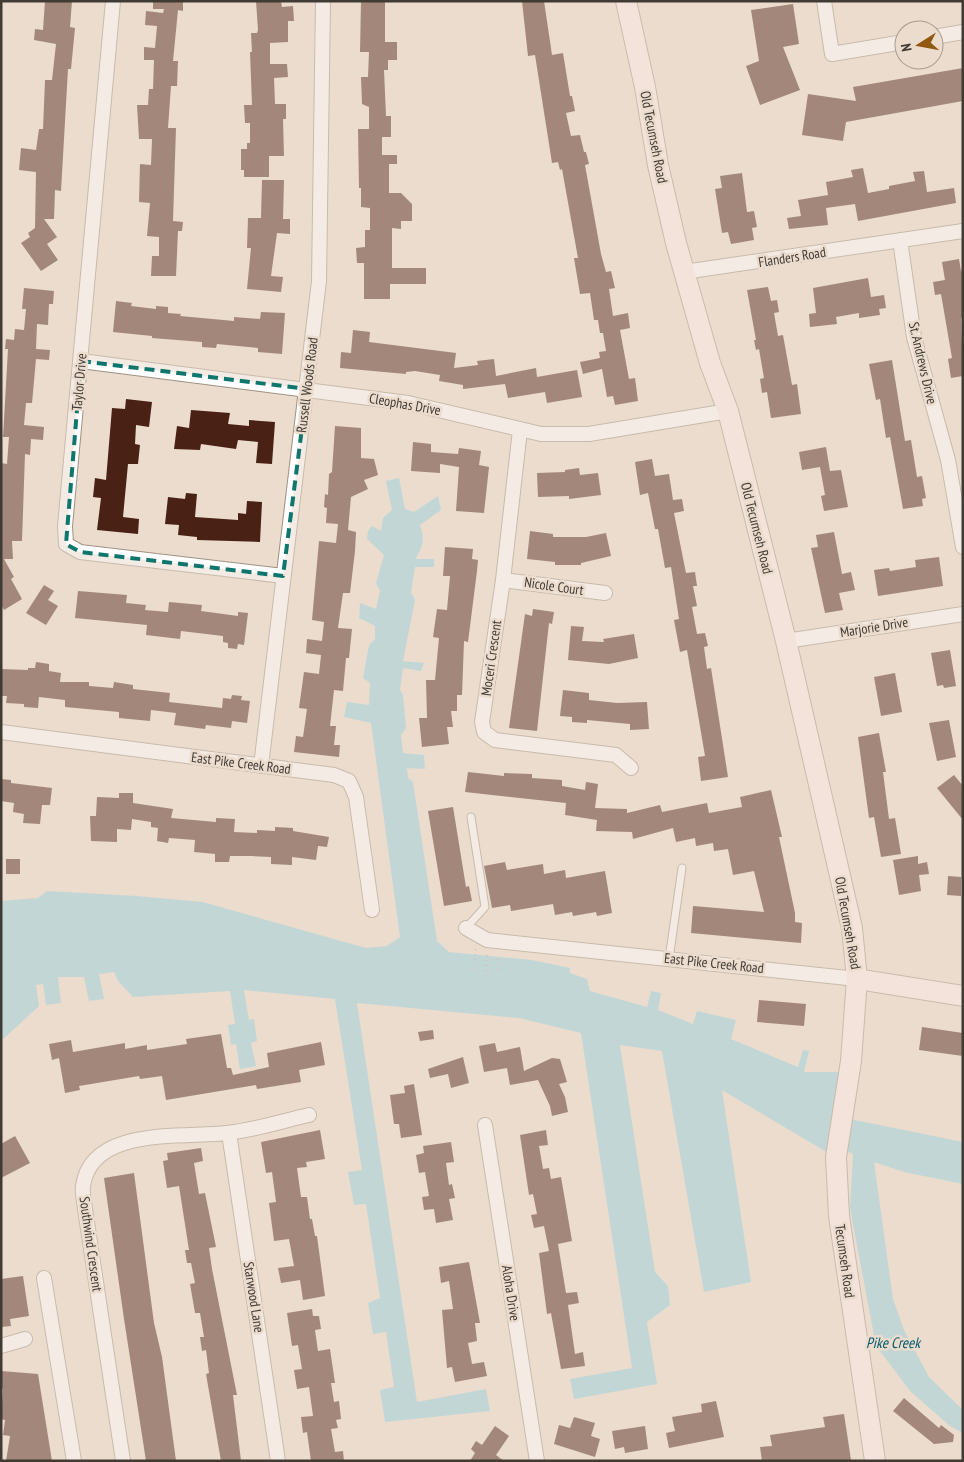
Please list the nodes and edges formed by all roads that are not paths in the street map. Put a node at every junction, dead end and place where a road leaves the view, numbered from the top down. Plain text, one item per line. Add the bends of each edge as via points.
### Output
1 (113, 1) edge
2 (323, 1) edge
3 (626, 1) edge
4 (824, 1) edge
5 (963, 32) edge
6 (944, 35) edge
7 (894, 44) edge
8 (963, 231) edge
9 (900, 240) junction
10 (684, 272) junction
11 (81, 361) junction
12 (307, 389) junction
13 (728, 411) junction
14 (520, 430) junction
15 (963, 547) edge
16 (283, 576) junction
17 (503, 580) junction
18 (606, 593) dead end
19 (963, 614) edge
20 (786, 640) junction
21 (1, 732) edge
22 (261, 766) junction
23 (631, 768) dead end
24 (471, 817) dead end
25 (682, 868) dead end
26 (372, 910) dead end
27 (466, 928) joint
28 (669, 959) junction
29 (857, 979) junction
30 (963, 996) edge
31 (852, 1061) joint
32 (309, 1115) dead end
33 (485, 1125) dead end
34 (229, 1133) junction
35 (44, 1278) dead end
36 (25, 1339) dead end
37 (1, 1346) edge
38 (74, 1461) edge
39 (123, 1461) edge
40 (278, 1461) edge
41 (537, 1461) edge
42 (875, 1461) edge

1 - 11 street, Taylor Drive
2 - 12 street, Russell Woods Road via 319,281
3 - 10 main road, Old Tecumseh Road via 658,165
4 - 7 street via 832,54
5 - 6 street
8 - 9 street
9 - 10 street, Flanders Road
9 - 15 street, St. Andrews Drive via 914,337 948,460
10 - 13 main road, Old Tecumseh Road via 710,363
11 - 12 street, Cleophas Drive
11 - 16 street, Taylor Drive via 66,544 80,552
12 - 14 street, Cleophas Drive via 408,402
12 - 16 street, Russell Woods Road
13 - 14 street, Cleophas Drive via 589,434 557,435
13 - 20 main road, Old Tecumseh Road
14 - 17 street, Moceri Crescent
16 - 22 street, Russell Woods Road
17 - 18 street, Nicole Court
17 - 23 street, Moceri Crescent via 482,722 484,732 496,740 616,755
19 - 20 street, Marjorie Drive
20 - 29 main road, Old Tecumseh Road via 852,928
21 - 22 street, East Pike Creek Road
22 - 26 street, East Pike Creek Road via 334,775 349,781 356,797
24 - 27 lane via 485,907
25 - 28 lane
27 - 28 street, East Pike Creek Road via 487,940
28 - 29 street, East Pike Creek Road
29 - 30 main road, East Pike Creek Road
29 - 31 main road, Old Tecumseh Road
31 - 42 main road, Tecumseh Road via 836,1157 839,1216
32 - 34 street, Southwind Crescent
33 - 41 street, Aloha Drive
34 - 39 street, Southwind Crescent via 148,1138 113,1146 99,1155 88,1170 83,1186 85,1208
34 - 40 street, Starwood Lane
35 - 38 street
36 - 37 street

